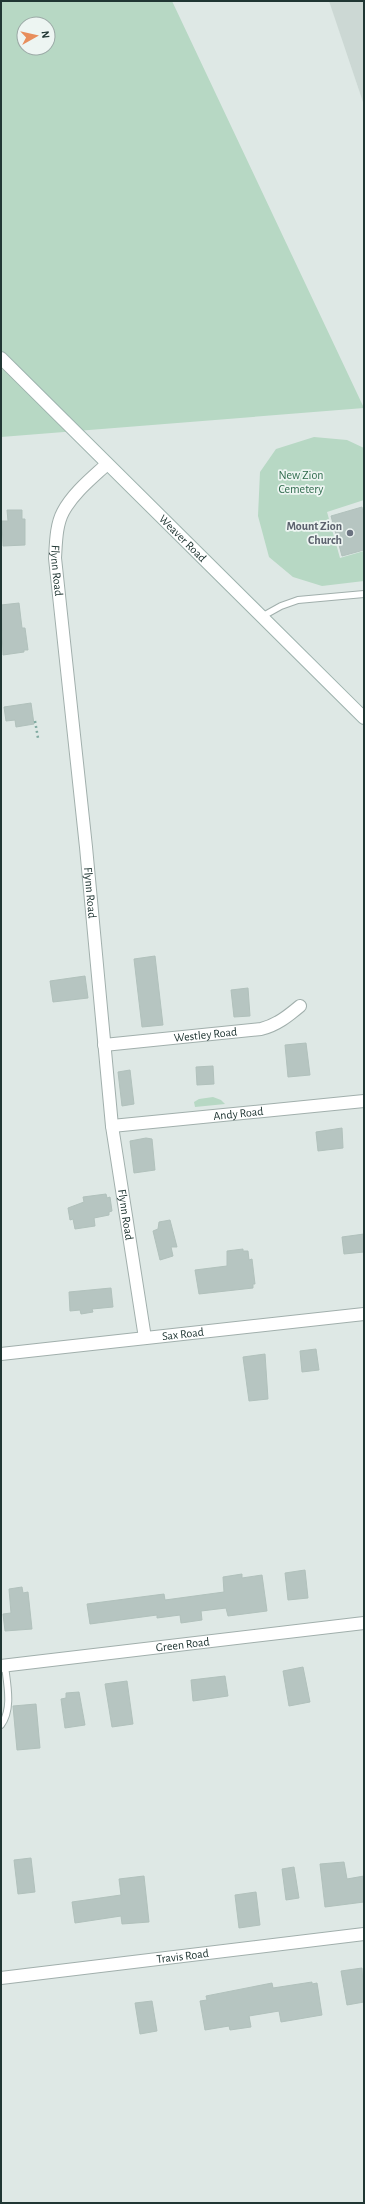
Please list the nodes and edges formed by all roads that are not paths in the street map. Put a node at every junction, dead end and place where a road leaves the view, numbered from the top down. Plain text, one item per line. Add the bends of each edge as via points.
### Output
1 (1, 358) edge
2 (108, 464) junction
3 (364, 594) edge
4 (263, 616) junction
5 (364, 718) edge
6 (300, 1006) dead end
7 (104, 1045) junction
8 (364, 1101) edge
9 (112, 1126) junction
10 (364, 1314) edge
11 (145, 1338) junction
12 (1, 1354) edge
13 (364, 1623) edge
14 (3, 1666) edge
15 (1, 1725) edge
16 (364, 1934) edge
17 (1, 1978) edge

1 - 2 street, Weaver Road
2 - 4 street, Weaver Road
2 - 7 street, Flynn Road via 84,486 62,513 55,558
3 - 4 lane via 298,600
4 - 5 street, Weaver Road
6 - 7 street, Westley Road via 285,1019 261,1029
7 - 9 street, Flynn Road
8 - 9 street, Andy Road
9 - 11 street, Flynn Road
10 - 11 street, Sax Road
11 - 12 street, Sax Road
13 - 14 street, Green Road
14 - 15 lane via 8,1701 7,1716
16 - 17 street, Travis Road

